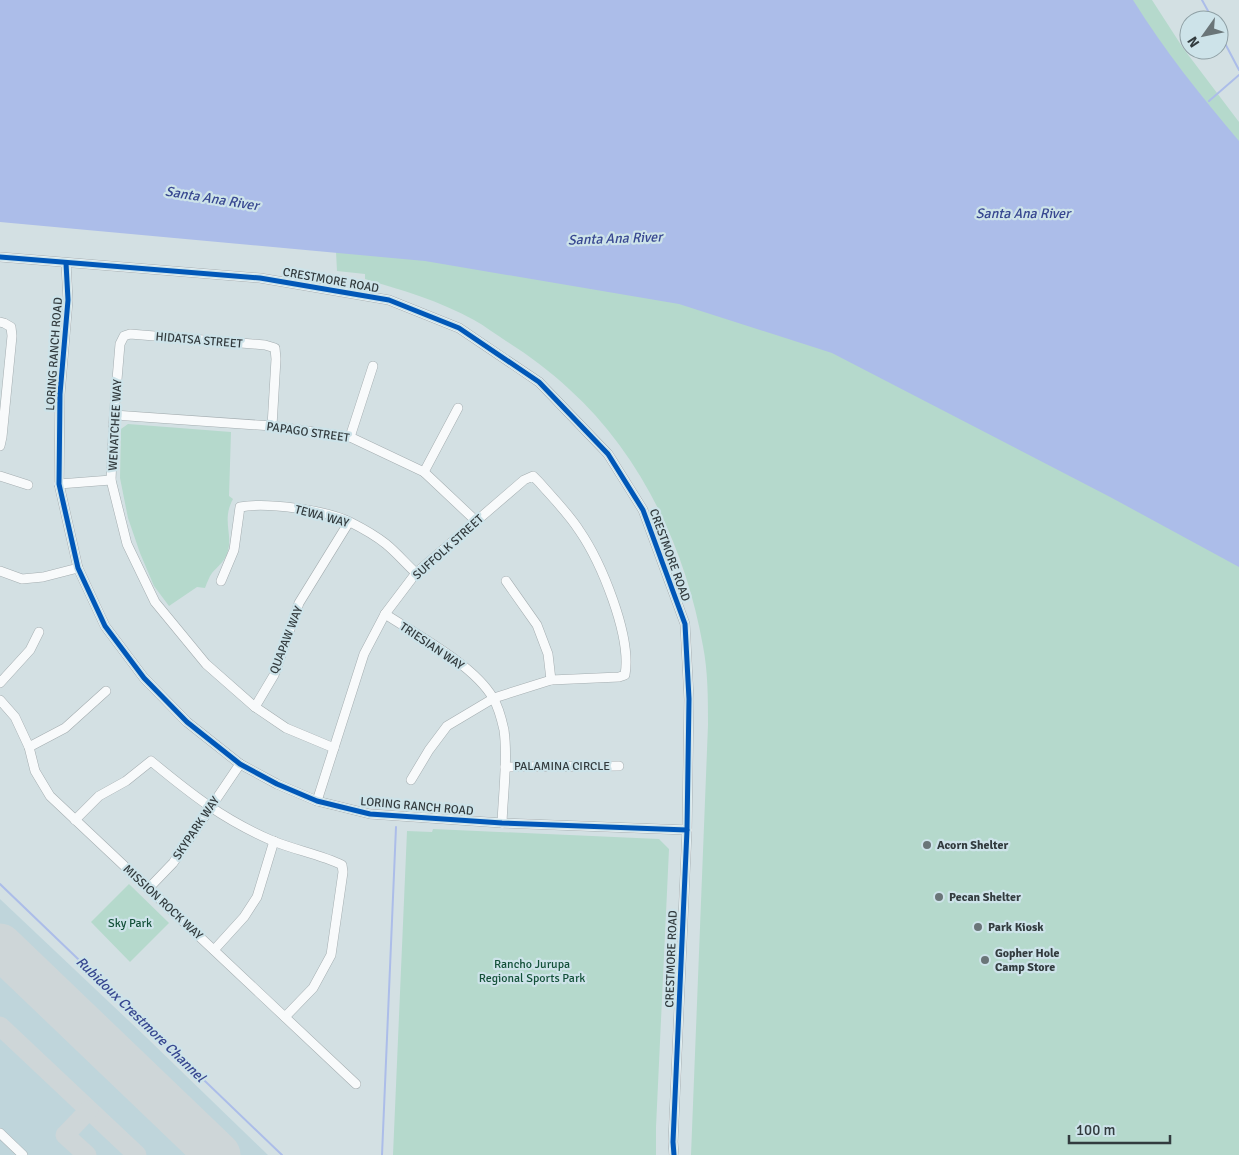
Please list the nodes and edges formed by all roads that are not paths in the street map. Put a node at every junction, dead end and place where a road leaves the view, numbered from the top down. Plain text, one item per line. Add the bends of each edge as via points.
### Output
1 (0, 257) edge
2 (66, 263) junction
3 (0, 322) edge
4 (124, 336) joint
5 (373, 366) dead end
6 (458, 408) dead end
7 (114, 414) junction
8 (272, 426) junction
9 (350, 437) junction
10 (0, 446) edge
11 (424, 472) junction
12 (0, 476) edge
13 (112, 480) junction
14 (59, 484) junction
15 (28, 485) dead end
16 (476, 521) junction
17 (349, 522) junction
18 (78, 568) junction
19 (0, 571) edge
20 (416, 573) junction
21 (221, 581) dead end
22 (506, 581) dead end
23 (385, 614) junction
24 (39, 632) dead end
25 (550, 680) junction
26 (0, 683) edge
27 (106, 691) dead end
28 (494, 698) junction
29 (0, 700) edge
30 (255, 707) junction
31 (29, 747) junction
32 (334, 748) junction
33 (240, 764) junction
34 (619, 766) dead end
35 (505, 767) junction
36 (411, 780) dead end
37 (317, 801) junction
38 (210, 808) junction
39 (75, 820) junction
40 (502, 822) junction
41 (687, 830) junction
42 (274, 841) junction
43 (148, 889) junction
44 (214, 950) junction
45 (285, 1018) junction
46 (356, 1084) dead end
47 (0, 1133) edge
48 (22, 1155) edge
49 (674, 1155) edge

1 - 2 street, CRESTMORE ROAD
2 - 14 street, LORING RANCH ROAD via 68,300 60,394
2 - 41 street, CRESTMORE ROAD via 260,278 389,300 459,328 539,382 608,454 643,510 685,624 689,699
3 - 10 street via 11,327
4 - 7 street, WENATCHEE WAY via 120,344
4 - 8 street, HIDATSA STREET via 275,348
5 - 9 street
6 - 11 street
7 - 8 street, PAPAGO STREET
7 - 13 street, WENATCHEE WAY
8 - 9 street, PAPAGO STREET
9 - 11 street, PAPAGO STREET
11 - 16 street, PAPAGO STREET
12 - 15 street
13 - 14 street
13 - 30 street, WENATCHEE WAY via 127,544 155,602 206,664
14 - 18 street, LORING RANCH ROAD
16 - 20 street, SUFFOLK STREET
16 - 25 street, SUFFOLK STREET via 533,476 579,529 606,580 624,640 625,675
17 - 20 street, TEWA WAY via 385,544
17 - 21 street, TEWA WAY via 284,507 240,507 234,550
17 - 30 street, QUAPAW WAY via 299,603 274,675
18 - 19 street via 43,577 22,578
18 - 33 street, LORING RANCH ROAD via 105,626 144,678 187,722
20 - 23 street, SUFFOLK STREET
22 - 25 street via 537,625 548,654
23 - 28 street, TRIESIAN WAY via 463,665
23 - 32 street, SUFFOLK STREET via 364,654
24 - 26 street via 30,650
25 - 28 street
27 - 31 street via 65,728
28 - 35 street, TRIESIAN WAY via 504,731
28 - 36 street via 447,726
29 - 31 street, MISSION ROCK WAY via 15,717
30 - 32 street, WENATCHEE WAY via 286,728
31 - 39 street, MISSION ROCK WAY via 34,771 50,796
32 - 37 street, SUFFOLK STREET
33 - 37 street, LORING RANCH ROAD
33 - 38 street, SKYPARK WAY
34 - 35 street, PALAMINA CIRCLE
35 - 40 street, TRIESIAN WAY
37 - 40 street, LORING RANCH ROAD via 370,814
38 - 39 street via 151,761 98,796
38 - 42 street
38 - 43 street, SKYPARK WAY via 173,863
39 - 43 street, MISSION ROCK WAY
40 - 41 street, LORING RANCH ROAD
41 - 49 street, CRESTMORE ROAD
42 - 44 street via 257,897 244,917
42 - 45 street via 342,865 343,872 331,955 313,988
43 - 44 street, MISSION ROCK WAY
44 - 45 street, MISSION ROCK WAY
45 - 46 street, MISSION ROCK WAY
47 - 48 street

